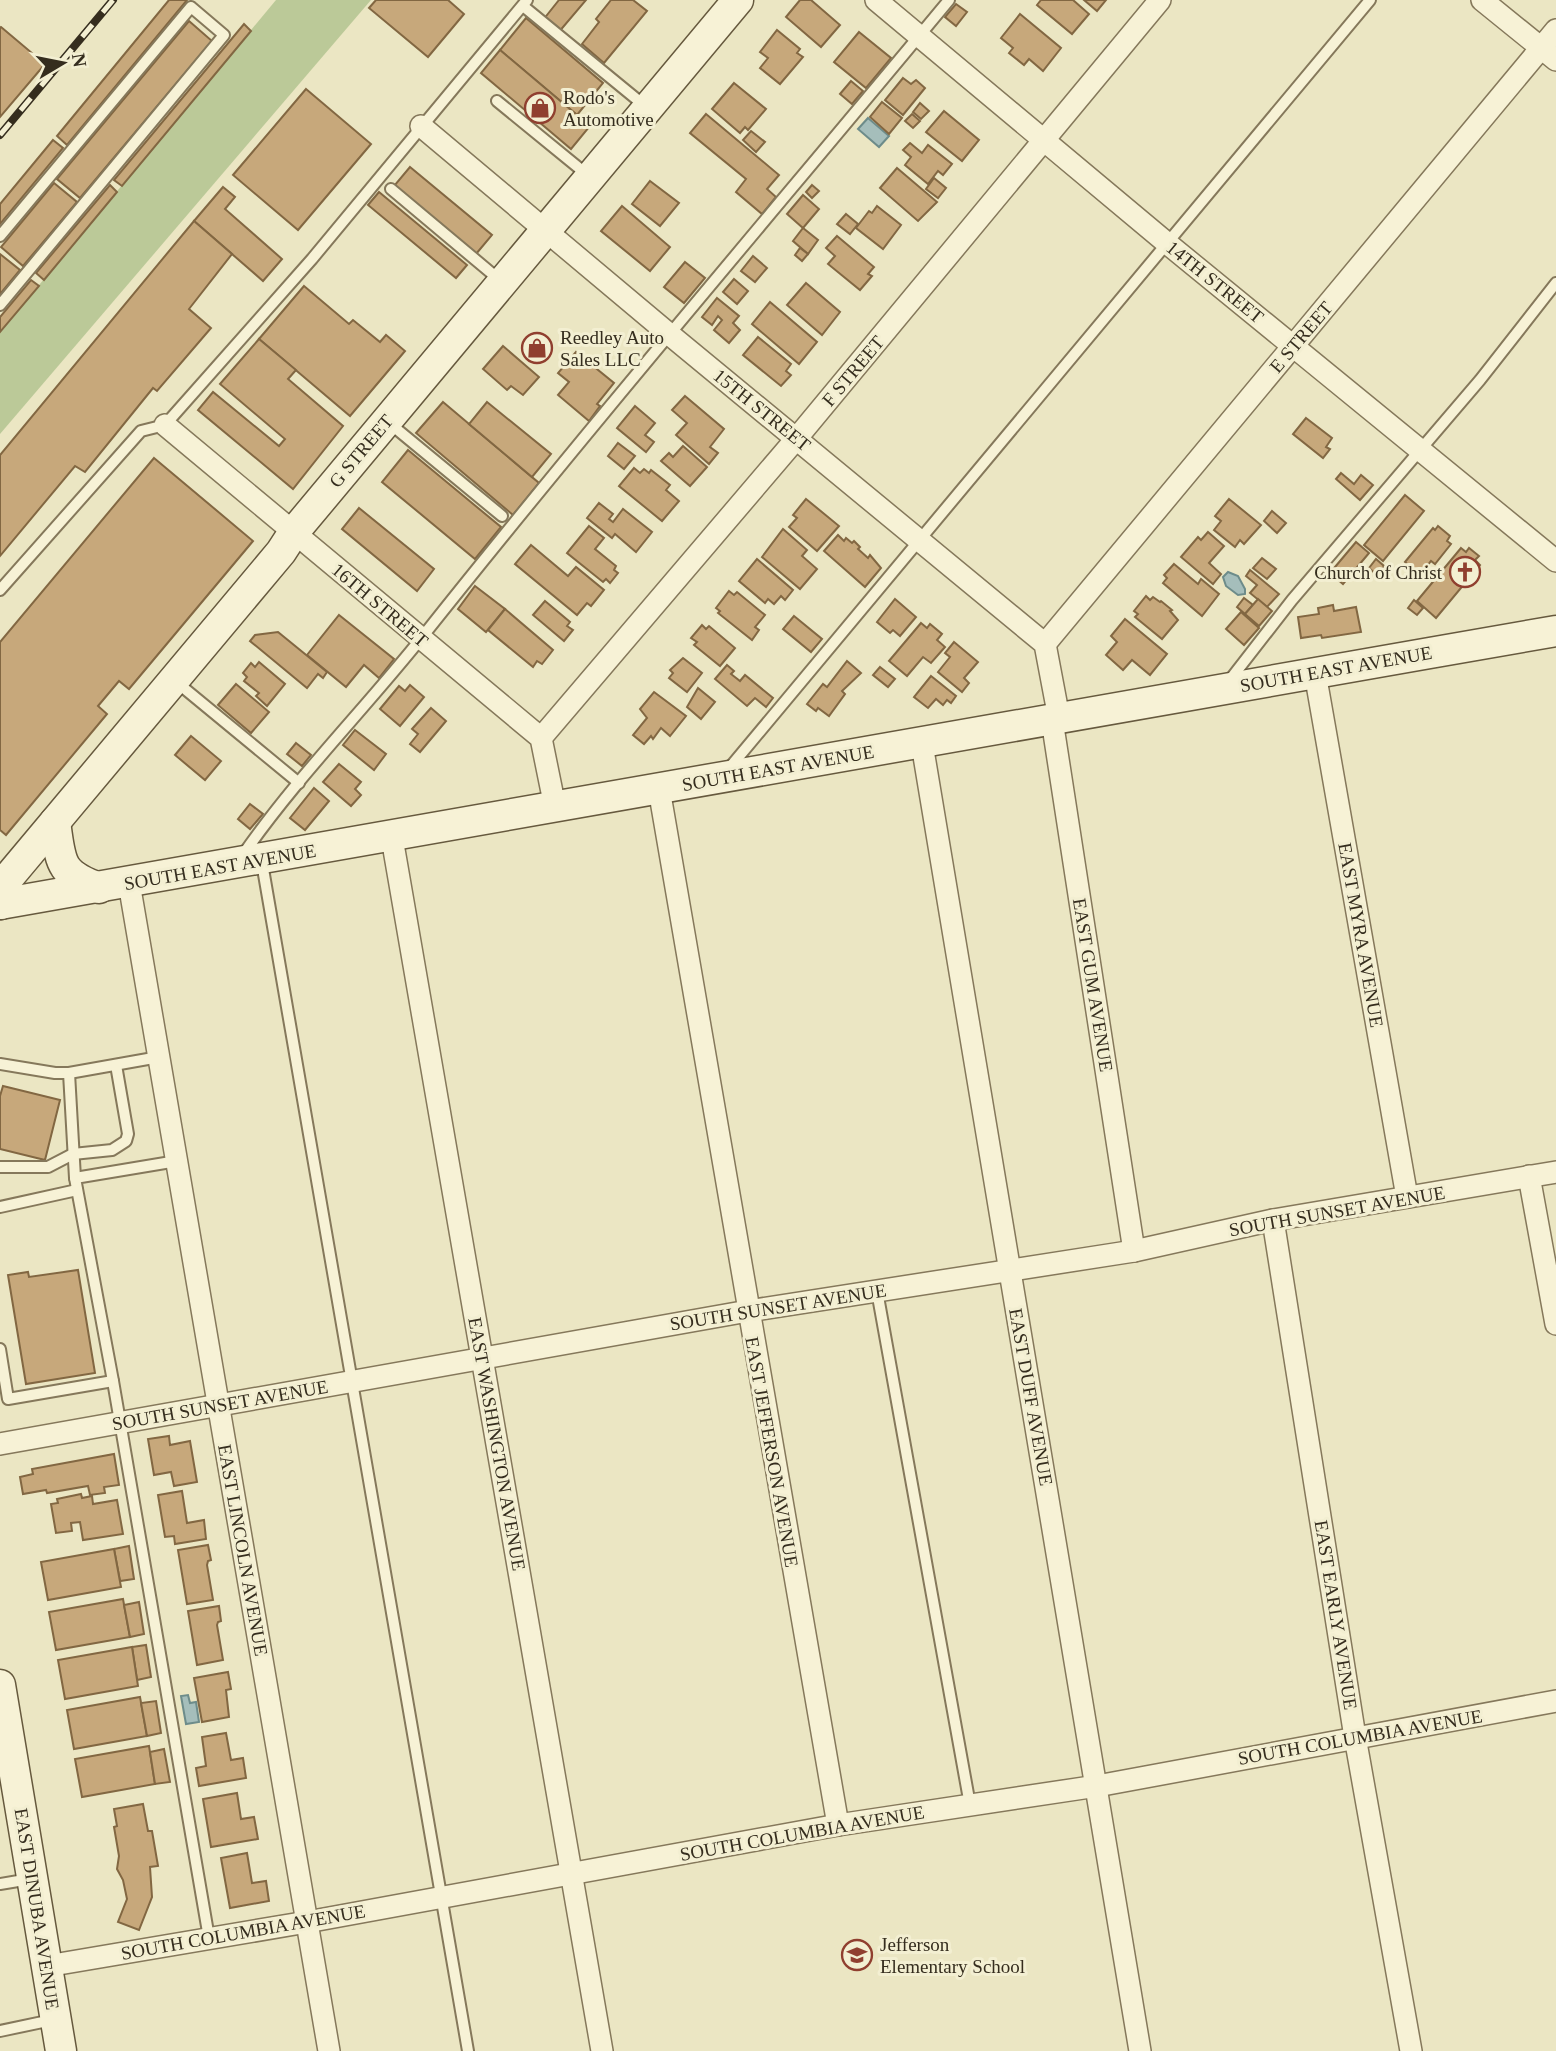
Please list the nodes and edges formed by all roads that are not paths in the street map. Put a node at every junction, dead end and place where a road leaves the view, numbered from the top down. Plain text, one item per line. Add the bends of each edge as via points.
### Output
1 (738, 0) edge
2 (876, 0) edge
3 (949, 0) edge
4 (1160, 0) edge
5 (1370, 0) edge
6 (1482, 0) edge
7 (525, 3) edge
8 (1556, 30) edge
9 (919, 35) junction
10 (1549, 54) edge
11 (498, 101) dead end
12 (647, 108) junction
13 (421, 126) junction
14 (1044, 139) junction
15 (590, 177) junction
16 (391, 189) dead end
17 (546, 232) junction
18 (0, 236) edge
19 (1168, 244) junction
20 (503, 283) junction
21 (1556, 283) edge
22 (0, 305) edge
23 (669, 334) junction
24 (1293, 346) junction
25 (387, 421) junction
26 (165, 425) junction
27 (796, 439) junction
28 (1420, 450) junction
29 (502, 516) dead end
30 (294, 532) junction
31 (919, 541) junction
32 (1552, 551) edge
33 (0, 590) edge
34 (1556, 631) edge
35 (421, 639) junction
36 (1045, 644) junction
37 (1315, 673) junction
38 (172, 680) junction
39 (1224, 688) junction
40 (1056, 719) junction
41 (541, 738) junction
42 (922, 744) junction
43 (720, 778) junction
44 (299, 783) junction
45 (659, 789) junction
46 (555, 807) junction
47 (55, 821) junction
48 (392, 838) junction
49 (249, 862) junction
50 (130, 883) junction
51 (99, 888) junction
52 (0, 906) edge
53 (159, 1057) junction
54 (0, 1064) edge
55 (116, 1065) junction
56 (69, 1073) junction
57 (73, 1154) junction
58 (177, 1161) junction
59 (0, 1167) edge
60 (1556, 1171) edge
61 (1529, 1176) junction
62 (75, 1178) junction
63 (77, 1190) junction
64 (1407, 1197) junction
65 (0, 1207) edge
66 (1273, 1220) junction
67 (1134, 1251) junction
68 (1010, 1270) junction
69 (877, 1291) junction
70 (748, 1311) junction
71 (1556, 1324) edge
72 (0, 1349) edge
73 (482, 1357) junction
74 (113, 1381) junction
75 (352, 1381) junction
76 (4, 1400) edge
77 (219, 1405) junction
78 (120, 1424) junction
79 (0, 1444) edge
80 (0, 1685) edge
81 (1556, 1700) edge
82 (1355, 1737) junction
83 (1097, 1786) junction
84 (970, 1805) junction
85 (838, 1825) junction
86 (571, 1873) junction
87 (33, 1879) junction
88 (0, 1884) edge
89 (442, 1897) junction
90 (307, 1922) junction
91 (209, 1938) junction
92 (47, 1966) junction
93 (55, 2020) junction
94 (0, 2031) edge
95 (61, 2051) edge
96 (329, 2051) edge
97 (468, 2051) edge
98 (601, 2051) edge
99 (1140, 2051) edge
100 (1411, 2051) edge

1 - 12 street, G STREET
2 - 9 street, 14TH STREET
3 - 9 lane
4 - 14 street, F STREET
5 - 19 lane
6 - 10 street
7 - 12 lane
7 - 13 lane
8 - 10 street, E STREET
9 - 14 street, 14TH STREET
9 - 23 lane
10 - 24 street, E STREET
11 - 15 lane
12 - 15 street, G STREET
13 - 17 street, 15TH STREET
13 - 26 lane via 312,259
14 - 19 street, 14TH STREET
14 - 27 street, F STREET
15 - 17 street, G STREET
16 - 20 lane
17 - 20 street, G STREET
17 - 23 street, 15TH STREET
18 - 22 lane via 191,7 224,35
19 - 24 street, 14TH STREET
19 - 31 lane
20 - 25 street, G STREET
21 - 28 lane
23 - 27 street, 15TH STREET
23 - 35 lane
24 - 28 street, 14TH STREET
24 - 36 street, E STREET
25 - 29 lane
25 - 30 street, G STREET
26 - 30 street, 16TH STREET
26 - 33 lane via 141,431
27 - 31 street, 15TH STREET
27 - 41 street, F STREET
28 - 32 street, 14TH STREET
28 - 39 lane
30 - 35 street, 16TH STREET
30 - 38 street, G STREET
31 - 36 street, 15TH STREET
31 - 43 lane
34 - 37 street, SOUTH EAST AVENUE
35 - 41 street, 16TH STREET
35 - 44 lane
36 - 40 street
37 - 39 street, SOUTH EAST AVENUE
37 - 64 street, EAST MYRA AVENUE
38 - 44 lane
38 - 47 street, G STREET
39 - 40 street, SOUTH EAST AVENUE
40 - 42 street, SOUTH EAST AVENUE
40 - 67 street, EAST GUM AVENUE
41 - 46 street
42 - 43 street, SOUTH EAST AVENUE
42 - 68 street, EAST DUFF AVENUE
43 - 45 street, SOUTH EAST AVENUE
44 - 49 lane
45 - 46 street, SOUTH EAST AVENUE
45 - 70 street, EAST JEFFERSON AVENUE
46 - 48 street, SOUTH EAST AVENUE
47 - 51 street via 67,870
47 - 52 street, G STREET via 8,878
48 - 49 street, SOUTH EAST AVENUE
48 - 73 street, EAST WASHINGTON AVENUE
49 - 50 street, SOUTH EAST AVENUE
49 - 75 lane
50 - 51 street, SOUTH EAST AVENUE
50 - 53 street, EAST LINCOLN AVENUE
51 - 52 street, SOUTH EAST AVENUE
53 - 55 lane
53 - 58 street, EAST LINCOLN AVENUE
54 - 56 lane
55 - 56 lane
55 - 57 lane via 126,1140 113,1150
56 - 57 lane
57 - 59 lane via 48,1167
57 - 62 lane
58 - 62 lane
58 - 77 street, EAST LINCOLN AVENUE
60 - 61 street, SOUTH SUNSET AVENUE
61 - 64 street, SOUTH SUNSET AVENUE
61 - 71 street
62 - 63 lane
63 - 65 lane
63 - 74 lane
64 - 66 street, SOUTH SUNSET AVENUE
66 - 67 street, SOUTH SUNSET AVENUE
66 - 82 street, EAST EARLY AVENUE
67 - 68 street, SOUTH SUNSET AVENUE
68 - 69 street, SOUTH SUNSET AVENUE
68 - 83 street, EAST DUFF AVENUE
69 - 70 street, SOUTH SUNSET AVENUE
69 - 84 lane
70 - 73 street, SOUTH SUNSET AVENUE
70 - 85 street, EAST JEFFERSON AVENUE
72 - 76 lane
73 - 75 street, SOUTH SUNSET AVENUE
73 - 86 street, EAST WASHINGTON AVENUE
74 - 76 lane
74 - 78 lane
75 - 77 street, SOUTH SUNSET AVENUE
75 - 89 lane
77 - 78 street, SOUTH SUNSET AVENUE
77 - 90 street, EAST LINCOLN AVENUE
78 - 79 street, SOUTH SUNSET AVENUE
78 - 91 lane
80 - 87 street, EAST DINUBA AVENUE
81 - 82 street, SOUTH COLUMBIA AVENUE
82 - 83 street, SOUTH COLUMBIA AVENUE
82 - 100 street, EAST EARLY AVENUE
83 - 84 street, SOUTH COLUMBIA AVENUE
83 - 99 street, EAST DUFF AVENUE
84 - 85 street, SOUTH COLUMBIA AVENUE
85 - 86 street, SOUTH COLUMBIA AVENUE
86 - 89 street, SOUTH COLUMBIA AVENUE
86 - 98 street, EAST WASHINGTON AVENUE
87 - 88 lane
87 - 92 street, EAST DINUBA AVENUE
89 - 90 street, SOUTH COLUMBIA AVENUE
89 - 97 lane
90 - 91 street, SOUTH COLUMBIA AVENUE
90 - 96 street, EAST LINCOLN AVENUE
91 - 92 street, SOUTH COLUMBIA AVENUE
92 - 93 street, EAST DINUBA AVENUE
93 - 94 lane
93 - 95 street, EAST DINUBA AVENUE

